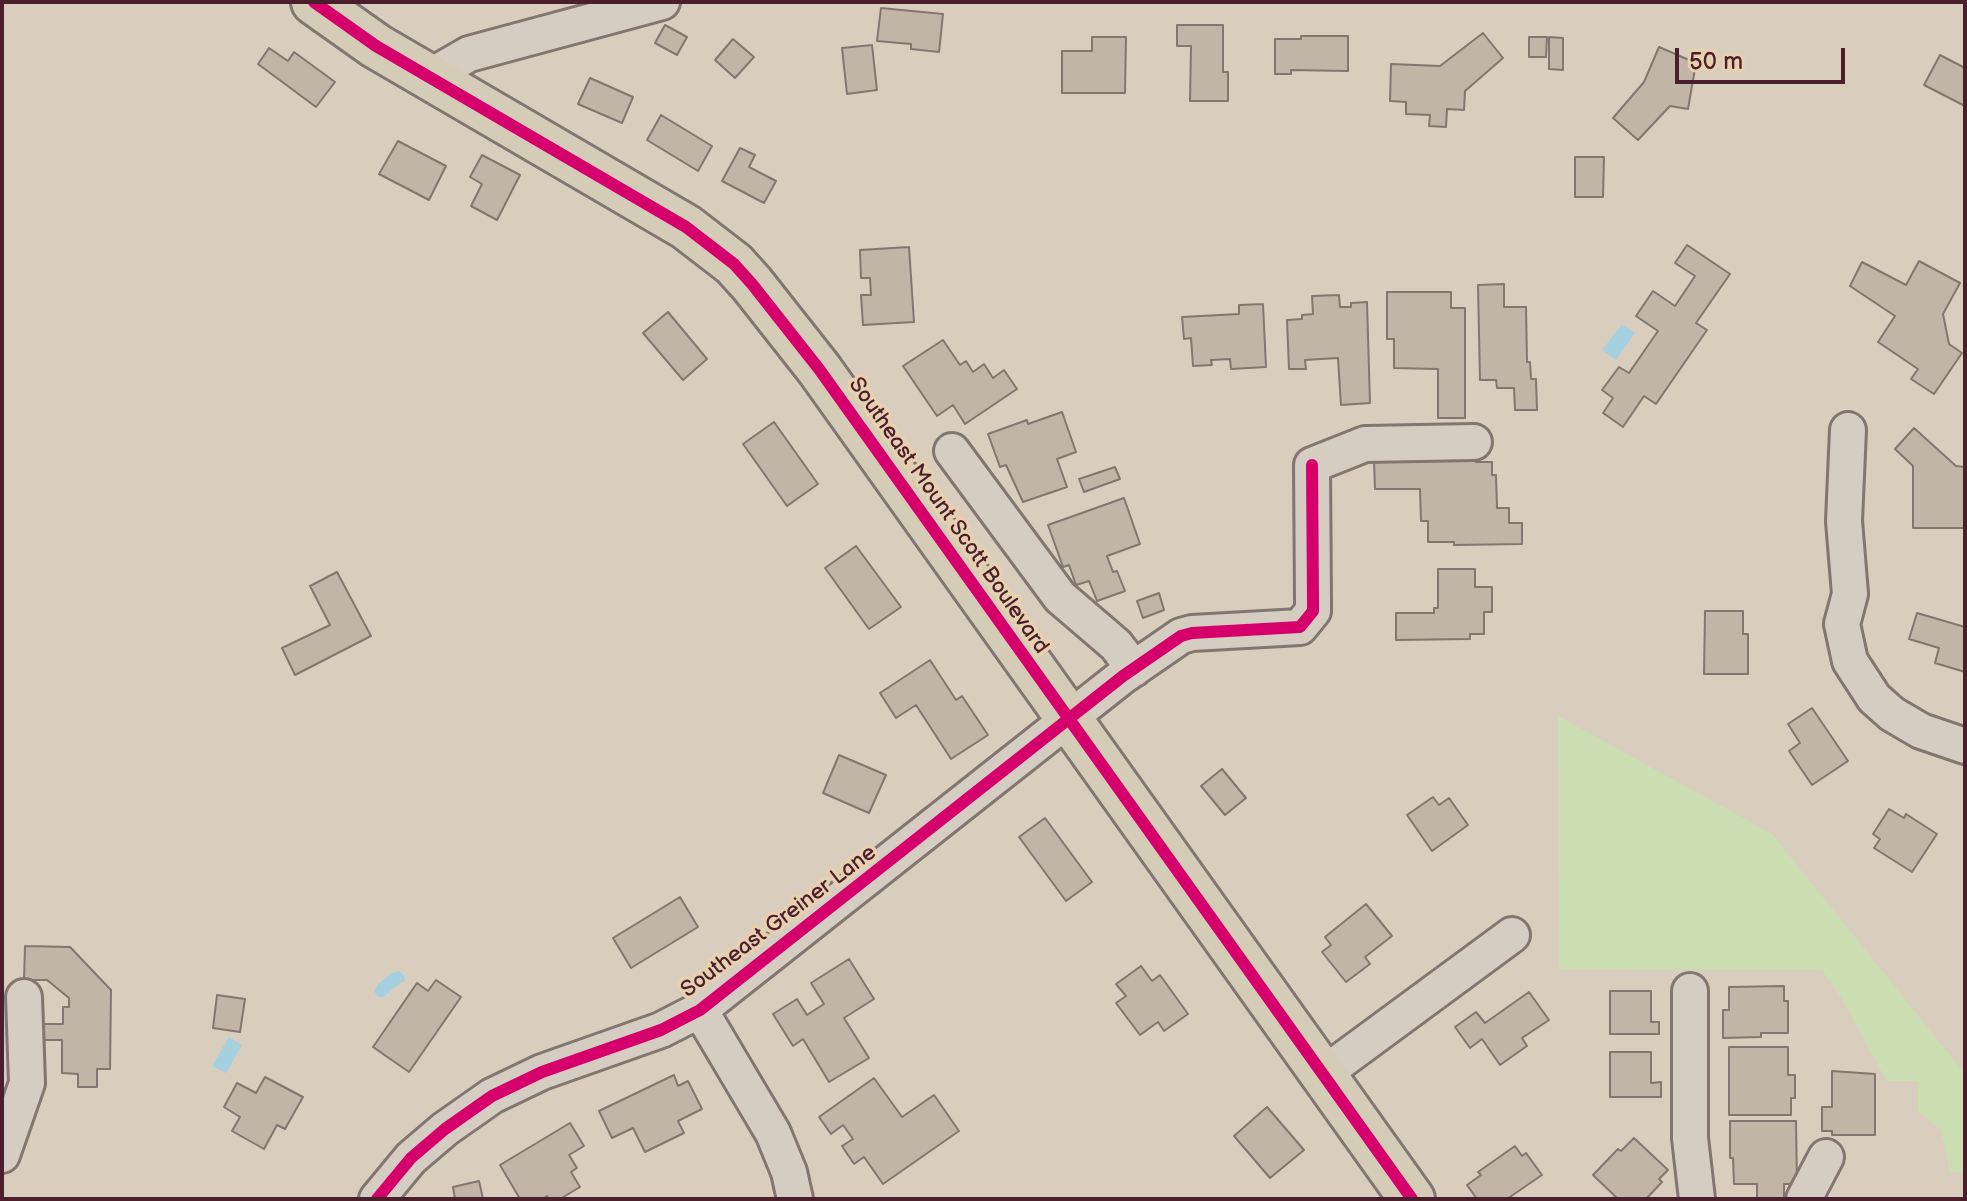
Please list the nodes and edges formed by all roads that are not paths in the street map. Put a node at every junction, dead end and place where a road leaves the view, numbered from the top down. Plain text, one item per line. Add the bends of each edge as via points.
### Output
1 (314, 2) edge
2 (662, 2) edge
3 (429, 77) junction
4 (1848, 430) dead end
5 (1474, 442) dead end
6 (952, 451) dead end
7 (1134, 669) junction
8 (1069, 720) junction
9 (1965, 746) edge
10 (1512, 935) dead end
11 (1690, 991) dead end
12 (24, 997) dead end
13 (700, 1010) junction
14 (1322, 1075) junction
15 (2, 1155) edge
16 (1826, 1157) dead end
17 (377, 1199) edge
18 (795, 1199) edge
19 (1412, 1199) edge
20 (1697, 1199) edge
21 (1804, 1199) edge

1 - 3 main road, Southeast Mount Scott Boulevard
2 - 3 street via 469,54
3 - 8 main road, Southeast Mount Scott Boulevard via 686,227 734,264 808,353
4 - 9 street via 1844,521 1850,594 1842,624 1850,661 1874,698 1892,714
5 - 7 street, Southeast Greiner Lane via 1365,444 1312,465 1313,611 1308,620 1291,629 1181,636
6 - 7 street via 1060,597 1116,645
7 - 8 street, Southeast Greiner Lane
8 - 13 street, Southeast Greiner Lane
8 - 14 main road, Southeast Mount Scott Boulevard
10 - 14 street
11 - 20 street via 1690,1138
12 - 15 street via 27,1083
13 - 17 street, Southeast Greiner Lane via 492,1096 411,1158
13 - 18 street via 773,1133
14 - 19 main road, Southeast Mount Scott Boulevard
16 - 21 street

